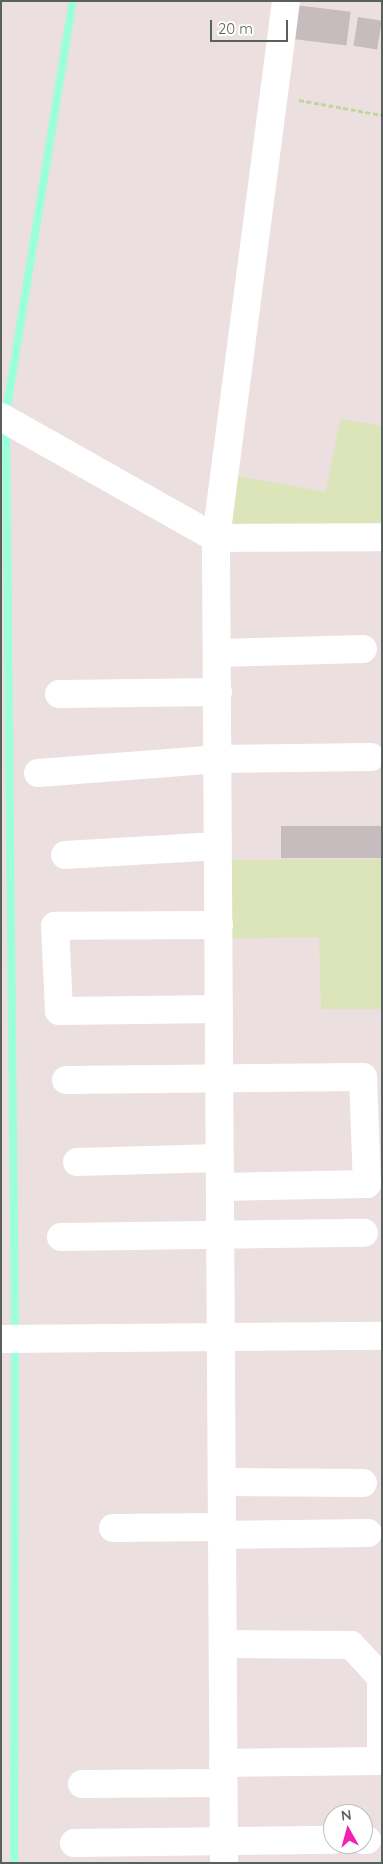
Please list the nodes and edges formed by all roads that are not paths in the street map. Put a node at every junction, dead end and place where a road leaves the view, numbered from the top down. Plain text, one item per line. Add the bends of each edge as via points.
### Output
1 (286, 1) edge
2 (1, 417) edge
3 (382, 537) edge
4 (216, 538) junction
5 (363, 649) dead end
6 (217, 653) junction
7 (218, 692) junction
8 (59, 694) dead end
9 (371, 757) dead end
10 (219, 759) junction
11 (38, 773) dead end
12 (218, 846) junction
13 (65, 855) dead end
14 (219, 926) junction
15 (219, 1009) junction
16 (220, 1078) junction
17 (66, 1080) dead end
18 (220, 1158) junction
19 (78, 1162) dead end
20 (220, 1187) junction
21 (364, 1233) dead end
22 (221, 1234) junction
23 (61, 1237) dead end
24 (221, 1336) junction
25 (382, 1336) edge
26 (1, 1339) edge
27 (222, 1482) junction
28 (363, 1482) dead end
29 (114, 1528) dead end
30 (222, 1531) junction
31 (368, 1533) dead end
32 (223, 1644) junction
33 (223, 1773) junction
34 (82, 1784) dead end
35 (323, 1841) edge
36 (74, 1843) dead end
37 (224, 1852) edge

1 - 4 street
2 - 4 street
3 - 4 street
4 - 6 street
5 - 6 street
6 - 7 street
7 - 8 street
7 - 10 street
9 - 10 street
10 - 11 street
10 - 12 street
12 - 13 street
12 - 14 street
14 - 15 street
14 - 15 street via 56,926 59,1011
15 - 16 street
16 - 17 street
16 - 18 street
16 - 20 street via 363,1078 366,1184
18 - 19 street
18 - 20 street
20 - 22 street
21 - 22 street
22 - 23 street
22 - 24 street
24 - 25 street
24 - 26 street
24 - 27 street
27 - 28 street
27 - 30 street
29 - 30 street
30 - 31 street
30 - 32 street
32 - 33 street
32 - 33 street via 351,1645 381,1677 381,1761
33 - 34 street
33 - 37 street
35 - 37 street
36 - 37 street

